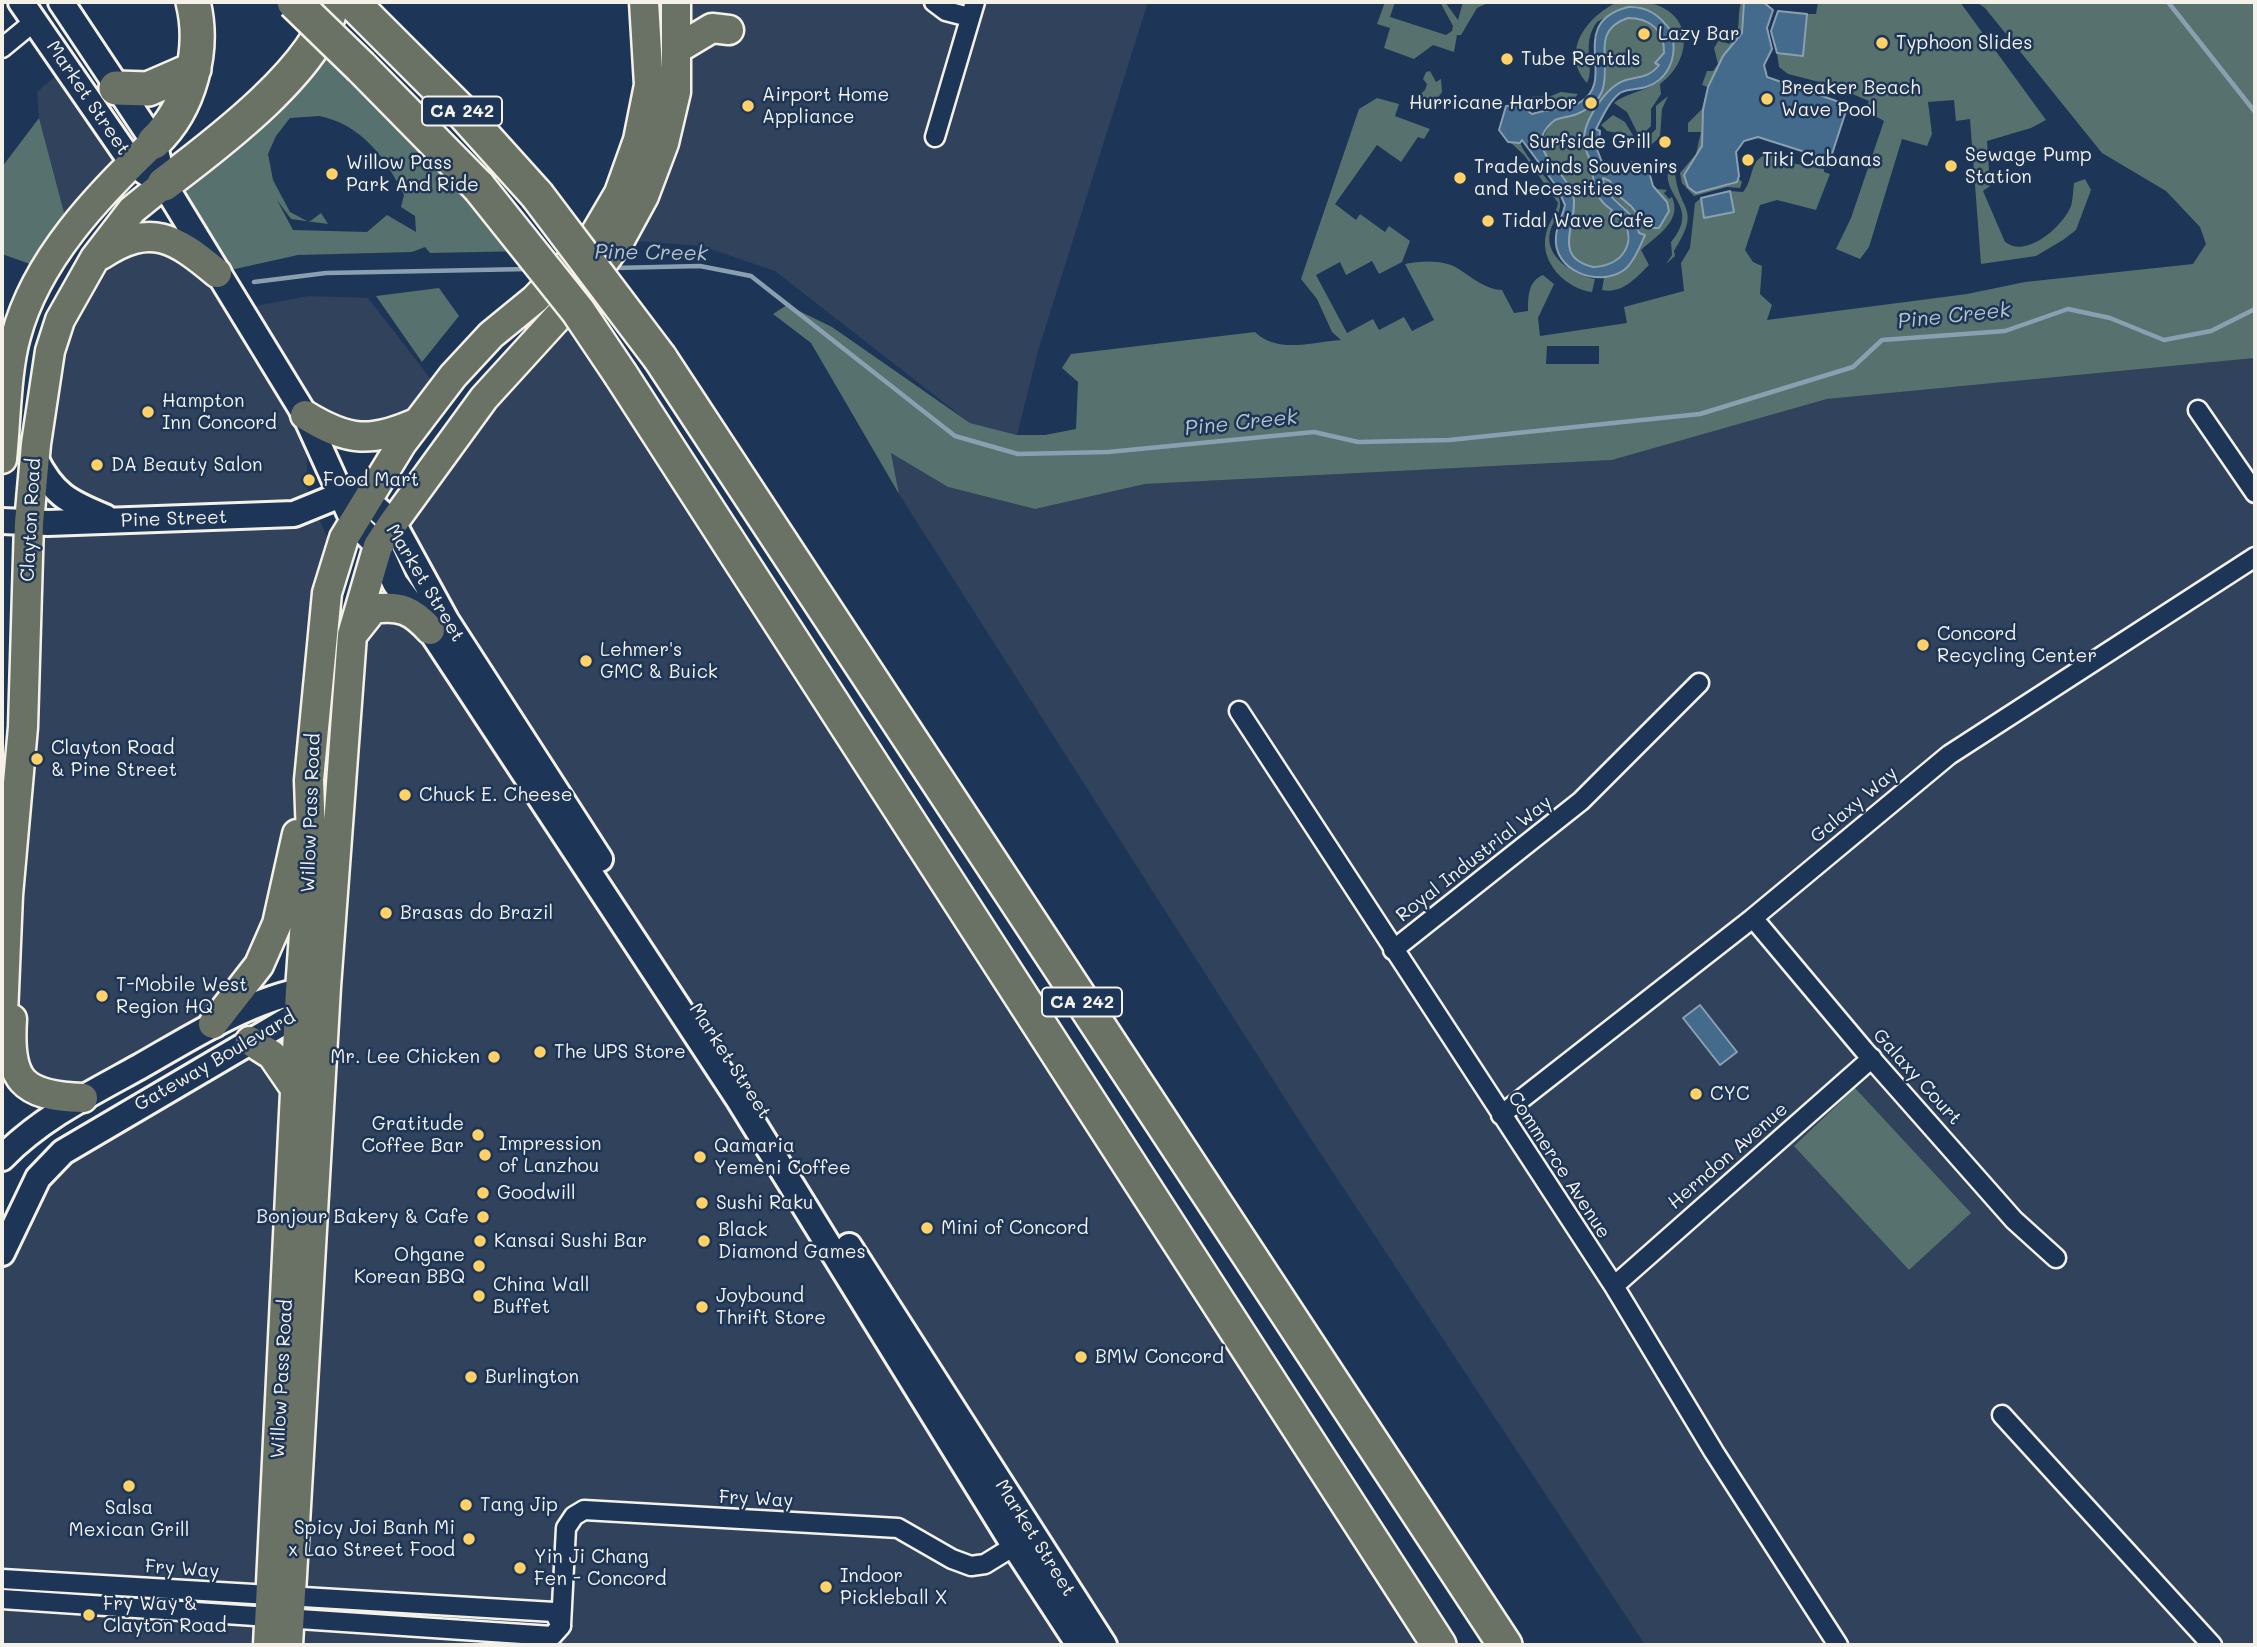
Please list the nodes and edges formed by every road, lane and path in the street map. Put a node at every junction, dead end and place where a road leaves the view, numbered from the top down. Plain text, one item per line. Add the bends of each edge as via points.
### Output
1 (61, 2) edge
2 (193, 2) edge
3 (294, 2) edge
4 (332, 2) edge
5 (352, 2) edge
6 (645, 2) edge
7 (676, 2) edge
8 (934, 2) edge
9 (972, 10) edge
10 (29, 11) edge
11 (729, 30) dead end
12 (2, 48) edge
13 (677, 49) junction
14 (194, 69) junction
15 (116, 89) junction
16 (934, 137) dead end
17 (143, 153) junction
18 (164, 184) junction
19 (95, 258) junction
20 (582, 268) junction
21 (217, 272) junction
22 (2198, 410) dead end
23 (305, 415) junction
24 (420, 421) junction
25 (2, 458) edge
26 (35, 458) junction
27 (2255, 493) edge
28 (354, 505) junction
29 (116, 521) junction
30 (15, 522) edge
31 (393, 523) junction
32 (378, 547) junction
33 (2255, 556) edge
34 (430, 630) junction
35 (352, 635) junction
36 (1699, 683) dead end
37 (1239, 711) dead end
38 (487, 717) junction
39 (540, 765) junction
40 (309, 780) junction
41 (568, 841) junction
42 (5, 891) edge
43 (1753, 918) junction
44 (1393, 950) junction
45 (5, 970) edge
46 (309, 996) junction
47 (214, 1024) junction
48 (2, 1039) edge
49 (250, 1041) junction
50 (1872, 1058) junction
51 (296, 1090) junction
52 (83, 1098) junction
53 (1501, 1115) junction
54 (2, 1158) edge
55 (2, 1253) edge
56 (288, 1257) junction
57 (2056, 1258) dead end
58 (1614, 1286) junction
59 (305, 1342) junction
60 (2002, 1415) dead end
61 (1024, 1540) junction
62 (2, 1579) edge
63 (2, 1599) edge
64 (280, 1606) junction
65 (561, 1626) junction
66 (268, 1645) edge
67 (288, 1645) edge
68 (1079, 1645) edge
69 (1104, 1645) edge
70 (1439, 1645) edge
71 (1505, 1645) edge
72 (1838, 1645) edge
73 (2212, 1645) edge

1 - 15 main road, Market Street
2 - 14 highway
3 - 70 highway, CA 242, bridge via 478,187 578,311
4 - 18 highway via 313,47 290,75
5 - 71 highway, CA 242, bridge via 537,195 660,358
6 - 20 main road, Willow Pass Road via 649,85 638,140
7 - 13 main road, Willow Pass Road
8 - 9 street via 946,11
9 - 16 street
10 - 12 street
10 - 17 main road, Market Street
11 - 13 main road via 712,28
13 - 20 main road, Willow Pass Road via 676,92 664,143 644,196
14 - 15 highway via 148,89
14 - 17 highway via 181,106
15 - 17 main road, Market Street
17 - 18 main road, Market Street
17 - 25 main road, Clayton Road via 80,221 44,269 15,337
18 - 19 main road, Clayton Road via 132,210
18 - 21 main road, Market Street
19 - 21 main road via 117,244 156,235 190,250
19 - 26 main road, Clayton Road via 60,320 50,352
20 - 24 main road, Willow Pass Road via 468,359
20 - 31 main road, Willow Pass Road
21 - 23 main road, Market Street
22 - 27 street
23 - 24 main road via 356,439 394,433
23 - 28 main road, Market Street
24 - 28 main road, Willow Pass Road
26 - 29 main road via 46,480 64,499
26 - 30 main road, Clayton Road
28 - 29 main road, Pine Street via 294,514
28 - 31 main road, Market Street
28 - 32 main road, Market Street
28 - 40 main road, Willow Pass Road via 327,593
29 - 30 main road, Pine Street
30 - 42 main road, Clayton Road via 23,727
31 - 32 main road, Willow Pass Road
31 - 39 main road, Market Street via 446,620
32 - 34 main road, Market Street via 395,583
32 - 35 main road, Willow Pass Road
33 - 43 street, Galaxy Way via 1949,755
34 - 35 main road via 412,611 392,606 373,609
34 - 38 main road, Market Street
35 - 46 main road, Willow Pass Road
36 - 44 street, Royal Industrial Way via 1581,801
37 - 44 street, Commerce Avenue
38 - 39 main road via 507,732 528,762
38 - 41 main road, Market Street
39 - 41 main road via 539,783 564,823
39 - 61 main road, Market Street
40 - 46 main road, Willow Pass Road
40 - 47 main road via 277,925 259,965
41 - 61 main road, Market Street
42 - 45 main road, Clayton Road
43 - 50 street, Galaxy Court
43 - 53 street, Galaxy Way
44 - 53 street, Commerce Avenue
45 - 48 main road, Clayton Road
45 - 52 main road via 13,1000 10,1049 17,1074 50,1097
46 - 47 main road, Gateway Boulevard
46 - 49 main road, Gateway Boulevard
46 - 51 main road, Willow Pass Road
46 - 59 main road, Willow Pass Road
47 - 52 main road, Gateway Boulevard
49 - 51 main road via 272,1055
49 - 55 main road, Gateway Boulevard via 63,1152 38,1178
50 - 57 street, Galaxy Court via 2014,1220
50 - 58 street, Herndon Avenue
51 - 56 main road, Willow Pass Road
52 - 54 main road, Gateway Boulevard via 49,1117
53 - 58 street, Commerce Avenue
56 - 59 main road via 301,1262
56 - 64 main road, Willow Pass Road
58 - 72 street, Commerce Avenue
59 - 64 main road, Willow Pass Road
60 - 73 street
61 - 65 street, Fry Way via 985,1564 971,1566 898,1528 584,1510 566,1528
61 - 68 main road, Market Street
61 - 69 main road, Market Street
62 - 64 street, Fry Way
63 - 64 street, Fry Way
64 - 65 street, Fry Way via 552,1636
64 - 65 street, Fry Way via 554,1612
64 - 66 main road, Willow Pass Road
64 - 67 main road, Willow Pass Road

